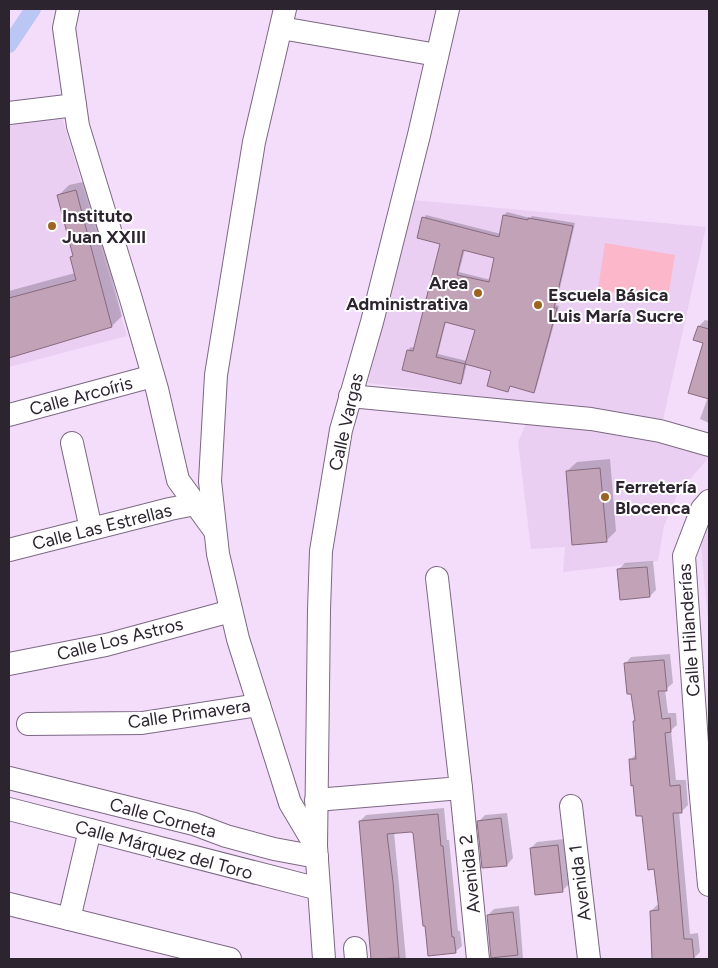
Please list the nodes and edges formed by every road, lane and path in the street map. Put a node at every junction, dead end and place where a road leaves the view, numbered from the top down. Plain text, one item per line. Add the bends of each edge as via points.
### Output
1 (68, 9) edge
2 (448, 9) edge
3 (283, 18) edge
4 (437, 55) junction
5 (76, 105) junction
6 (9, 112) edge
7 (152, 376) junction
8 (350, 396) junction
9 (9, 415) edge
10 (72, 443) dead end
11 (709, 445) edge
12 (709, 501) edge
13 (195, 504) junction
14 (91, 529) junction
15 (215, 532) junction
16 (9, 550) edge
17 (438, 578) dead end
18 (231, 610) junction
19 (9, 664) edge
20 (259, 705) junction
21 (28, 724) dead end
22 (9, 778) edge
23 (704, 785) edge
24 (461, 788) junction
25 (316, 800) junction
26 (571, 806) dead end
27 (9, 809) edge
28 (90, 830) junction
29 (316, 851) junction
30 (709, 885) edge
31 (319, 889) junction
32 (9, 904) edge
33 (69, 919) junction
34 (230, 959) edge
35 (324, 959) edge
36 (478, 959) edge
37 (588, 959) edge

1 - 5 street via 64,28
2 - 4 street, Calle Vargas
3 - 4 street
3 - 15 street via 254,142 216,375 210,481
4 - 8 street, Calle Vargas
5 - 6 street
5 - 7 street via 78,126
7 - 9 street, Calle Arcoíris
7 - 13 street via 178,480
8 - 11 street via 591,419 660,431
8 - 25 street, Calle Vargas via 340,430 321,551
10 - 14 street
12 - 23 street, Calle Hilanderías via 702,509 684,556
13 - 14 street, Calle Las Estrellas
13 - 15 street
14 - 16 street, Calle Las Estrellas
15 - 18 street
17 - 24 street, Avenida 2
18 - 19 street, Calle Los Astros via 106,645
18 - 20 street
20 - 21 street, Calle Primavera via 142,723
20 - 29 street via 290,802
22 - 29 street, Calle Corneta via 194,824 274,849
23 - 30 street, Calle Hilanderías
24 - 25 street
24 - 36 street, Avenida 2
25 - 29 street, Calle Vargas
26 - 37 street, Avenida 1
27 - 28 street, Calle Márquez del Toro
28 - 31 street, Calle Márquez del Toro
28 - 33 street
29 - 31 street, Calle Vargas
31 - 35 street, Calle Vargas
32 - 33 street
33 - 34 street

